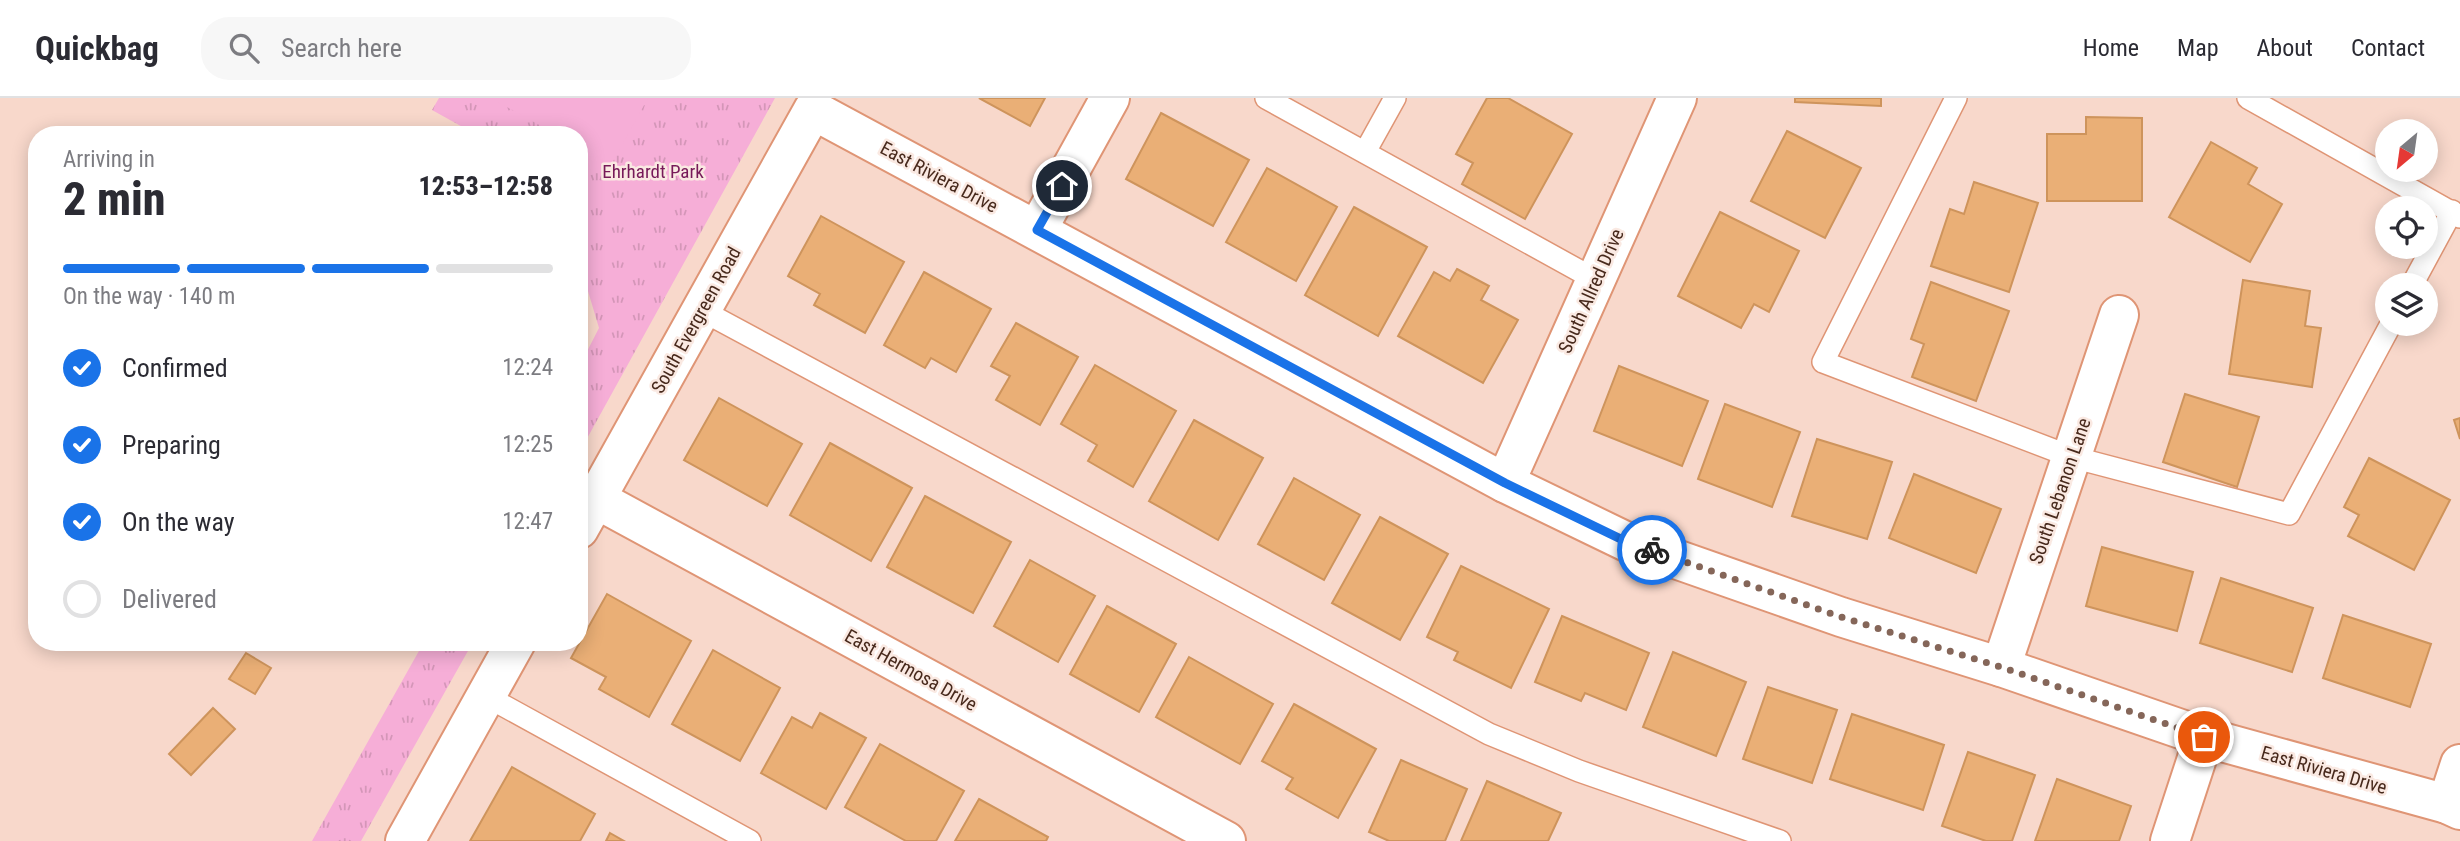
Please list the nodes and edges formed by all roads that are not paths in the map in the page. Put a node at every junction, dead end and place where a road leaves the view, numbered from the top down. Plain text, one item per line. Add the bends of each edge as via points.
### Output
1 (1110, 98) edge
2 (1266, 98) edge
3 (1395, 98) edge
4 (1677, 98) edge
5 (1956, 98) edge
6 (2248, 98) edge
7 (814, 110) joint
8 (1365, 152) junction
9 (2456, 214) edge
10 (1037, 230) junction
11 (2419, 273) edge
12 (1596, 279) junction
13 (702, 310) junction
14 (2119, 315) dead end
15 (2385, 336) edge
16 (2072, 457) junction
17 (1505, 483) junction
18 (588, 514) edge
19 (511, 651) edge
20 (2001, 667) junction
21 (486, 696) junction
22 (2204, 737) junction
23 (2460, 764) edge
24 (2453, 807) edge
25 (405, 841) edge
26 (750, 841) edge
27 (1226, 841) edge
28 (1780, 841) edge
29 (2170, 841) edge

1 - 10 street
2 - 8 lane
3 - 8 lane
4 - 12 street, South Allred Drive
5 - 16 lane via 1823,362
6 - 9 lane
7 - 10 street, East Riviera Drive
7 - 13 street, South Evergreen Road
8 - 12 lane
9 - 11 lane
10 - 17 street, East Riviera Drive
12 - 17 street, South Allred Drive
13 - 18 street, South Evergreen Road
13 - 28 lane via 1489,734 1579,771
14 - 16 street, South Lebanon Lane
15 - 16 lane via 2289,514
16 - 20 street, South Lebanon Lane
17 - 20 street, East Riviera Drive via 1627,542
18 - 27 street, East Hermosa Drive
19 - 21 street
20 - 22 street, East Riviera Drive
21 - 25 street
21 - 26 lane
22 - 24 street, East Riviera Drive
22 - 29 street
23 - 24 street

